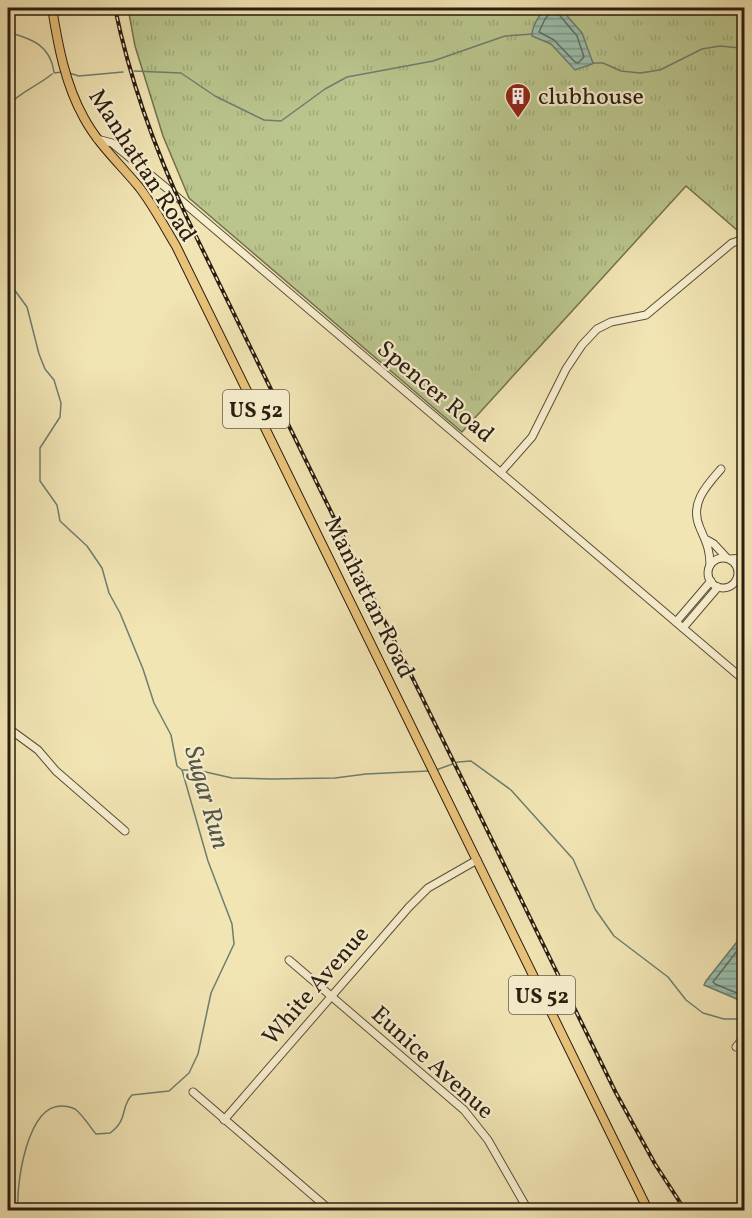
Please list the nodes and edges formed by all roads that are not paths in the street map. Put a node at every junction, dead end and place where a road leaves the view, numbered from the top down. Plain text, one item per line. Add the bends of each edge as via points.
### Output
1 (52, 8) edge
2 (98, 139) junction
3 (744, 239) edge
4 (721, 469) dead end
5 (501, 472) junction
6 (707, 540) junction
7 (728, 558) junction
8 (744, 558) edge
9 (710, 565) junction
10 (744, 572) edge
11 (738, 578) junction
12 (711, 581) junction
13 (718, 587) junction
14 (676, 622) junction
15 (683, 628) junction
16 (744, 680) edge
17 (8, 728) edge
18 (125, 831) dead end
19 (477, 860) junction
20 (289, 960) dead end
21 (331, 997) junction
22 (744, 1037) edge
23 (736, 1047) dead end
24 (193, 1092) dead end
25 (224, 1120) junction
26 (330, 1210) edge
27 (528, 1210) edge
28 (648, 1210) edge

1 - 2 main road, Manhattan Road / US 52 via 65,71 84,119
2 - 5 street, Spencer Road via 112,143
2 - 19 main road, Manhattan Road / US 52 via 140,189 176,246
3 - 5 street via 732,243 646,315 597,329 566,369 532,437
4 - 6 street via 703,490 696,507 699,526
5 - 14 street, Spencer Road
6 - 7 street
6 - 9 street
7 - 8 street
7 - 9 street via 717,559
7 - 11 street via 738,567
9 - 12 street
10 - 11 street
11 - 13 street via 731,586
12 - 13 street
12 - 14 street
13 - 15 street
14 - 15 street, Spencer Road
15 - 16 street, Spencer Road
17 - 18 street via 38,750 56,771
19 - 21 street, White Avenue via 428,888
19 - 28 main road, Manhattan Road / US 52
20 - 21 street, Eunice Avenue
21 - 25 street, White Avenue
21 - 27 street, Eunice Avenue via 464,1110 488,1140
22 - 23 street
24 - 25 street
25 - 26 street

